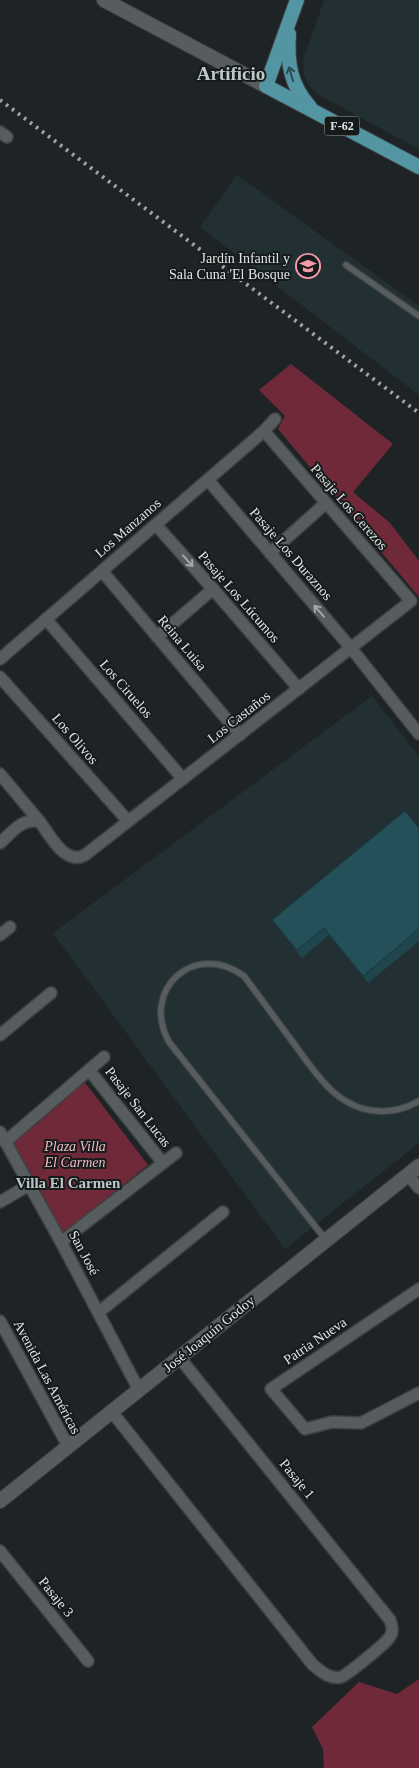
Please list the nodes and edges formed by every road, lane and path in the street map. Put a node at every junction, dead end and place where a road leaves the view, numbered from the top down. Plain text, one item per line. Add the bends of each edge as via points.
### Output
1 (104, 0) edge
2 (297, 0) edge
3 (292, 14) junction
4 (266, 86) junction
5 (318, 114) junction
6 (419, 167) edge
7 (346, 265) dead end
8 (419, 316) edge
9 (275, 419) dead end
10 (264, 431) junction
11 (208, 480) junction
12 (326, 503) junction
13 (156, 525) junction
14 (270, 553) junction
15 (102, 571) junction
16 (213, 589) junction
17 (411, 601) joint
18 (46, 619) junction
19 (158, 637) junction
20 (351, 648) junction
21 (0, 658) edge
22 (0, 677) edge
23 (299, 689) junction
24 (419, 734) edge
25 (240, 735) junction
26 (0, 774) edge
27 (183, 779) junction
28 (128, 821) junction
29 (40, 822) junction
30 (0, 843) edge
31 (10, 927) dead end
32 (0, 935) edge
33 (51, 992) dead end
34 (0, 1035) edge
35 (104, 1056) dead end
36 (89, 1070) junction
37 (419, 1101) edge
38 (3, 1137) edge
39 (176, 1153) dead end
40 (163, 1163) junction
41 (419, 1166) edge
42 (408, 1175) junction
43 (29, 1185) junction
44 (419, 1188) edge
45 (0, 1202) edge
46 (223, 1212) dead end
47 (326, 1240) junction
48 (61, 1242) junction
49 (419, 1289) edge
50 (99, 1312) junction
51 (0, 1321) edge
52 (179, 1358) junction
53 (139, 1390) junction
54 (419, 1393) edge
55 (112, 1412) junction
56 (68, 1446) junction
57 (0, 1501) edge
58 (0, 1551) edge
59 (88, 1661) dead end

1 - 4 street
2 - 3 main road
3 - 4 main road
5 -> 3 main road via 299,94 289,69
4 - 5 main road, F-62
5 - 6 main road, F-62
7 - 8 lane
9 - 10 street, Los Manzanos
10 - 11 street, Los Manzanos
10 - 12 street, Pasaje Los Cerezos
11 - 13 street, Los Manzanos
11 - 14 street, Pasaje Los Duraznos
12 - 14 street
12 - 17 street, Pasaje Los Cerezos
13 - 15 street, Los Manzanos
13 -> 16 street, Pasaje Los Lúcumos
20 -> 14 street, Pasaje Los Duraznos
15 - 18 street, Los Manzanos
15 - 19 street, Reina Luisa
16 - 19 street
16 - 23 street, Pasaje Los Lúcumos
17 - 20 street, Los Castaños
18 - 21 street, Los Manzanos
18 - 27 street, Los Ciruelos
19 - 25 street, Reina Luisa
20 - 23 street, Los Castaños
20 - 24 street, Pasaje Los Duraznos
22 - 28 street, Los Olivos
23 - 25 street, Los Castaños
25 - 27 street, Los Castaños
26 - 29 street
27 - 28 street, Los Castaños
28 - 29 street, Los Castaños via 84,855 74,858 67,855
29 - 30 street via 25,822
31 - 32 street
33 - 34 street
35 - 36 street
36 - 38 street
36 - 40 street, Pasaje San Lucas
37 - 47 lane via 406,1108 384,1112 362,1109 341,1099 324,1083 244,976 229,967 212,963 195,966 179,974 167,988 160,1015 169,1042
38 - 43 street, San José
39 - 40 street
40 - 48 street
41 - 42 street, José Joaquín Godoy
42 - 44 street
42 - 47 street, José Joaquín Godoy
43 - 45 street
43 - 48 street, San José
46 - 50 street
47 - 52 street, José Joaquín Godoy
48 - 50 street, San José
49 - 54 street, Patria Nueva via 271,1389 305,1429 332,1422 361,1424
50 - 53 street, San José
51 - 56 street, Avenida Las Américas
52 - 53 street, José Joaquín Godoy
52 - 55 street, Pasaje 1 via 390,1620 393,1630 381,1647 342,1677 326,1675 313,1665
53 - 55 street, José Joaquín Godoy
55 - 56 street, José Joaquín Godoy
56 - 57 street, José Joaquín Godoy
58 - 59 street, Pasaje 3

